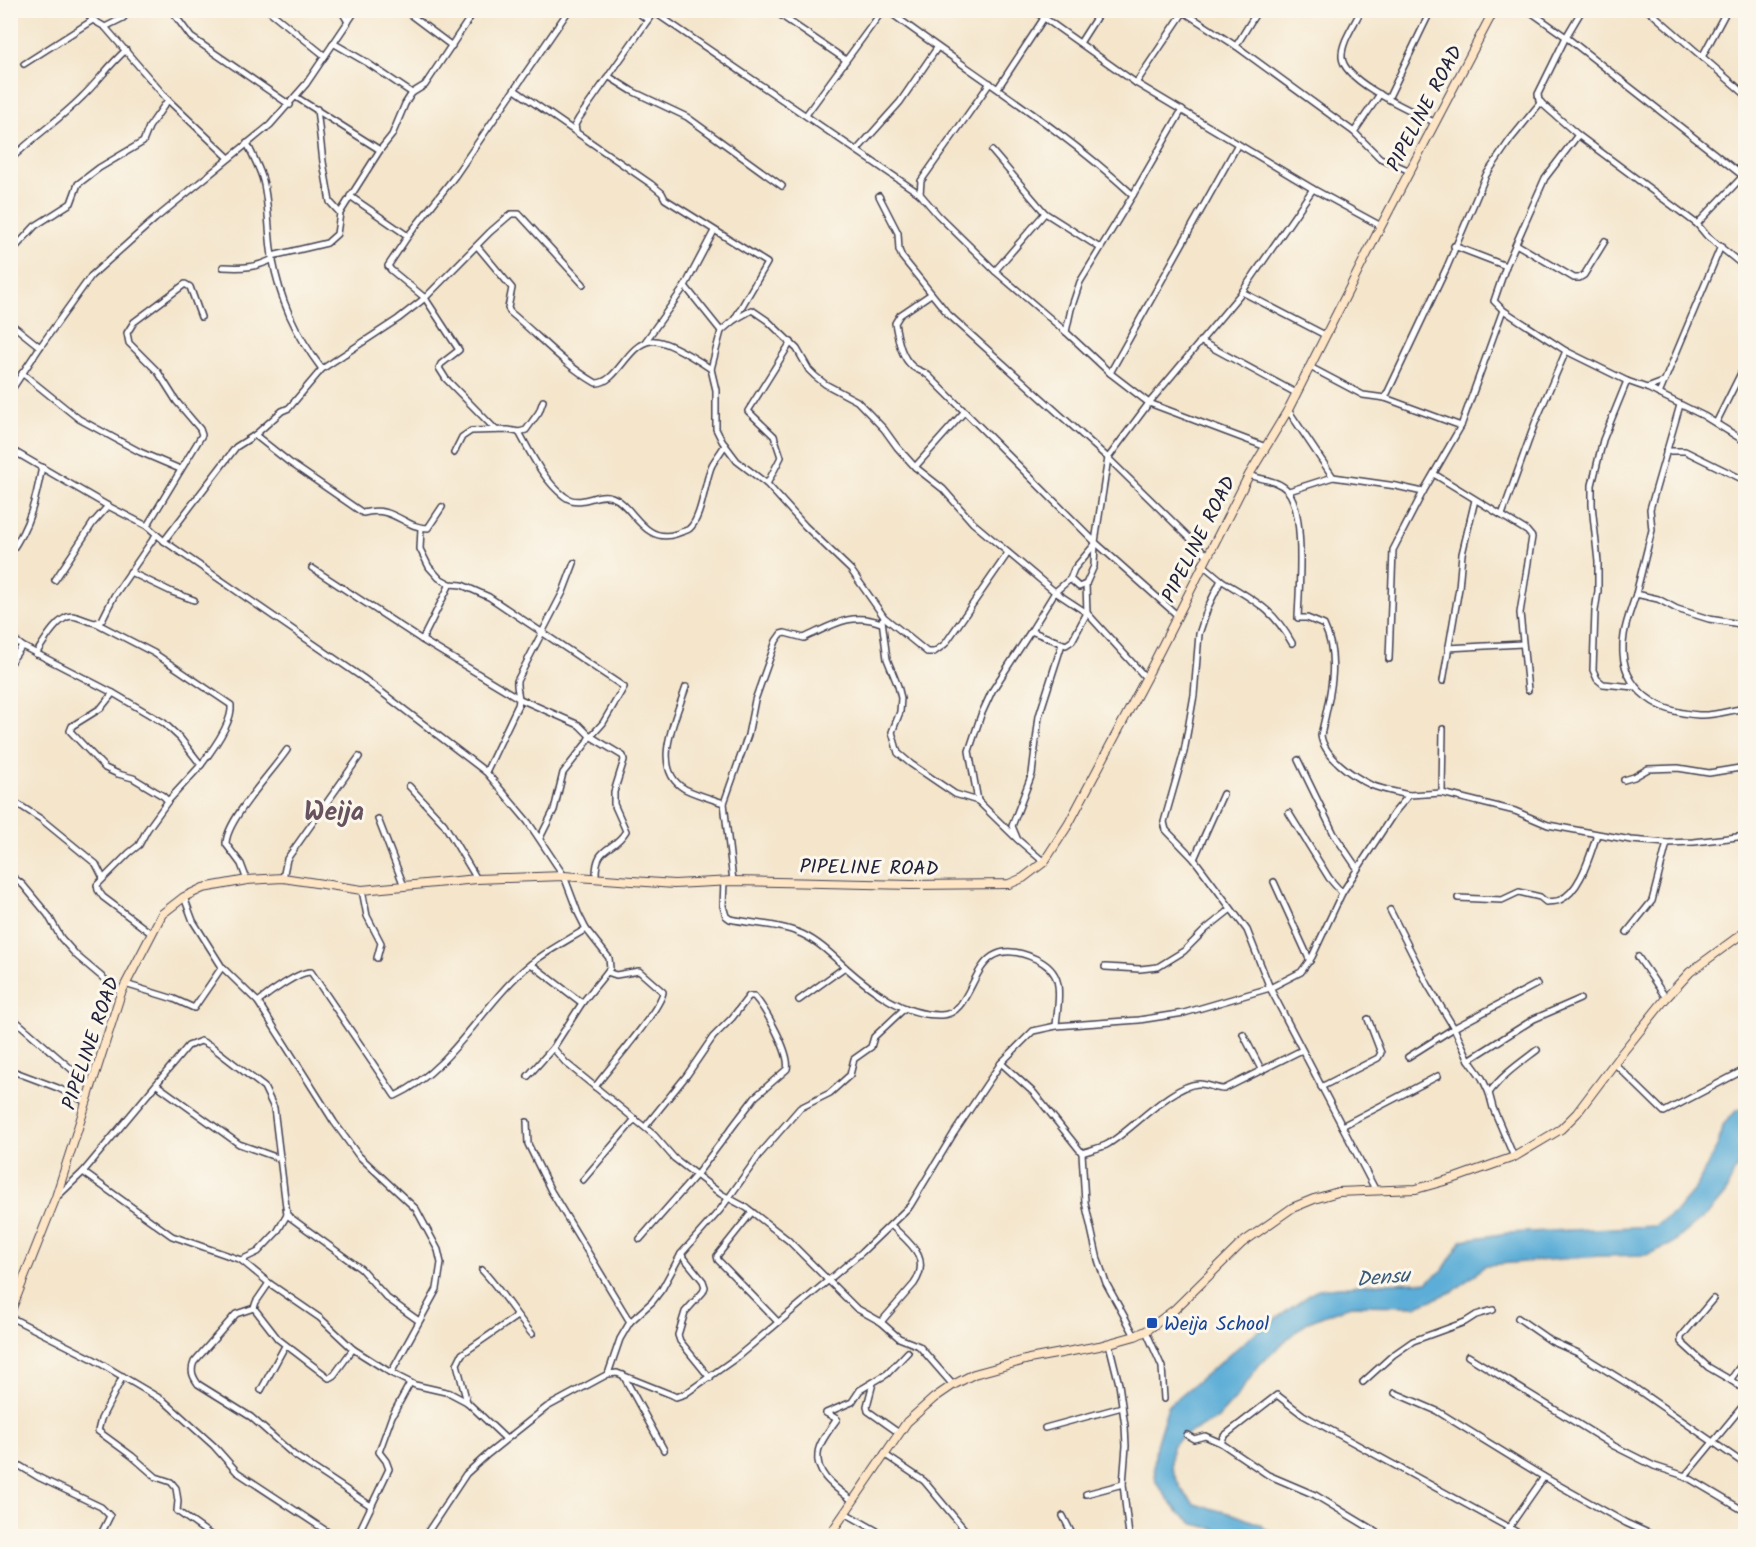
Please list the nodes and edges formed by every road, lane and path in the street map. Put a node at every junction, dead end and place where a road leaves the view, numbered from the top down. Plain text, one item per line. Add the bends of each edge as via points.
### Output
1 (84, 10) edge
2 (130, 10) edge
3 (171, 10) edge
4 (268, 10) edge
5 (341, 10) edge
6 (356, 10) edge
7 (404, 10) edge
8 (475, 10) edge
9 (569, 10) edge
10 (635, 10) edge
11 (773, 10) edge
12 (885, 10) edge
13 (1033, 10) edge
14 (1101, 10) edge
15 (1258, 10) edge
16 (1361, 10) edge
17 (1431, 10) edge
18 (1494, 10) edge
19 (1528, 10) edge
20 (1582, 10) edge
21 (1647, 10) edge
22 (1727, 10) edge
23 (654, 11) edge
24 (1184, 11) edge
25 (1655, 13) edge
26 (1044, 18) junction
27 (93, 20) junction
28 (648, 20) junction
29 (348, 22) junction
30 (105, 27) junction
31 (1566, 37) junction
32 (333, 43) junction
33 (1080, 43) junction
34 (452, 46) junction
35 (1236, 46) junction
36 (937, 48) junction
37 (126, 50) junction
38 (325, 56) junction
39 (1702, 57) junction
40 (846, 60) junction
41 (24, 64) dead end
42 (608, 76) junction
43 (990, 83) junction
44 (1136, 83) junction
45 (998, 88) junction
46 (515, 90) junction
47 (412, 93) junction
48 (1380, 94) junction
49 (1746, 95) edge
50 (296, 97) junction
51 (1388, 99) junction
52 (168, 100) junction
53 (1541, 102) junction
54 (290, 105) junction
55 (317, 109) junction
56 (1182, 110) junction
57 (806, 116) junction
58 (1434, 122) junction
59 (576, 130) junction
60 (1354, 132) junction
61 (1578, 135) junction
62 (247, 143) junction
63 (1238, 144) junction
64 (380, 150) junction
65 (858, 150) junction
66 (992, 151) dead end
67 (229, 158) junction
68 (10, 160) edge
69 (1410, 171) junction
70 (1744, 174) edge
71 (782, 186) dead end
72 (1313, 189) junction
73 (920, 194) junction
74 (1133, 195) junction
75 (351, 196) junction
76 (879, 196) dead end
77 (340, 213) junction
78 (1045, 213) junction
79 (1697, 224) junction
80 (1381, 226) junction
81 (714, 231) junction
82 (408, 236) junction
83 (1605, 242) dead end
84 (1516, 244) junction
85 (477, 246) junction
86 (1454, 246) junction
87 (1721, 246) junction
88 (1100, 248) junction
89 (12, 251) edge
90 (272, 257) junction
91 (1506, 266) junction
92 (223, 267) dead end
93 (1746, 268) edge
94 (995, 271) junction
95 (583, 284) dead end
96 (685, 286) junction
97 (1242, 292) junction
98 (931, 294) junction
99 (425, 298) junction
100 (1503, 310) junction
101 (201, 317) dead end
102 (734, 320) junction
103 (10, 323) edge
104 (721, 331) junction
105 (1066, 332) junction
106 (1325, 335) junction
107 (1200, 341) junction
108 (791, 342) junction
109 (644, 344) junction
110 (40, 347) junction
111 (1566, 351) junction
112 (1746, 363) edge
113 (1310, 367) junction
114 (322, 369) junction
115 (711, 369) junction
116 (22, 373) junction
117 (1110, 373) junction
118 (1627, 381) junction
119 (1663, 382) junction
120 (1647, 388) junction
121 (10, 392) edge
122 (1296, 393) junction
123 (1659, 394) junction
124 (1385, 398) junction
125 (543, 401) dead end
126 (1149, 403) junction
127 (1680, 405) junction
128 (1288, 410) junction
129 (965, 411) junction
130 (1716, 423) junction
131 (1461, 426) junction
132 (496, 430) junction
133 (519, 432) junction
134 (255, 435) junction
135 (1746, 442) edge
136 (725, 445) junction
137 (1266, 447) junction
138 (10, 449) edge
139 (1666, 451) junction
140 (454, 453) dead end
141 (1108, 458) junction
142 (42, 467) junction
143 (915, 467) junction
144 (180, 469) junction
145 (1434, 474) junction
146 (1249, 475) junction
147 (1333, 477) junction
148 (1746, 482) edge
149 (767, 484) junction
150 (1289, 491) junction
151 (1423, 492) junction
152 (1475, 500) junction
153 (108, 506) junction
154 (442, 507) dead end
155 (1502, 515) junction
156 (147, 526) junction
157 (421, 528) junction
158 (156, 535) junction
159 (164, 541) junction
160 (1095, 543) junction
161 (10, 553) edge
162 (1008, 553) junction
163 (1207, 555) junction
164 (574, 563) dead end
165 (1202, 564) junction
166 (312, 568) dead end
167 (130, 572) junction
168 (1070, 579) junction
169 (56, 580) dead end
170 (1221, 580) junction
171 (450, 584) junction
172 (1086, 584) junction
173 (1055, 592) junction
174 (1636, 594) junction
175 (194, 600) dead end
176 (1087, 613) junction
177 (1177, 615) junction
178 (882, 620) junction
179 (96, 623) junction
180 (1740, 624) dead end
181 (1031, 631) junction
182 (542, 632) junction
183 (10, 636) edge
184 (422, 640) junction
185 (1292, 643) dead end
186 (1062, 644) junction
187 (1522, 644) junction
188 (22, 646) junction
189 (1448, 648) junction
190 (36, 654) junction
191 (1389, 659) dead end
192 (10, 663) edge
193 (1146, 678) junction
194 (1443, 681) dead end
195 (686, 687) dead end
196 (1634, 687) junction
197 (1528, 690) dead end
198 (113, 693) junction
199 (520, 699) junction
200 (1746, 708) edge
201 (10, 718) edge
202 (1443, 729) dead end
203 (10, 734) edge
204 (590, 736) junction
205 (287, 750) dead end
206 (359, 757) dead end
207 (1298, 760) dead end
208 (201, 765) junction
209 (1746, 767) edge
210 (486, 772) junction
211 (1624, 780) dead end
212 (409, 786) dead end
213 (1442, 793) junction
214 (1223, 794) dead end
215 (1409, 795) junction
216 (10, 799) edge
217 (168, 801) junction
218 (978, 801) junction
219 (724, 803) junction
220 (1289, 813) dead end
221 (378, 819) dead end
222 (1597, 834) junction
223 (1746, 836) edge
224 (540, 838) junction
225 (1017, 839) junction
226 (1667, 843) junction
227 (1194, 859) junction
228 (1044, 862) junction
229 (1357, 868) junction
230 (10, 875) edge
231 (564, 876) junction
232 (103, 878) junction
233 (283, 878) junction
234 (596, 878) junction
235 (477, 879) junction
236 (247, 880) junction
237 (724, 881) junction
238 (733, 881) junction
239 (1275, 882) dead end
240 (404, 886) junction
241 (362, 890) junction
242 (1342, 893) junction
243 (184, 897) junction
244 (1458, 898) dead end
245 (1231, 909) junction
246 (1390, 910) dead end
247 (586, 929) junction
248 (1746, 930) edge
249 (1627, 932) dead end
250 (152, 934) junction
251 (1638, 957) dead end
252 (377, 958) dead end
253 (1310, 961) junction
254 (531, 964) junction
255 (222, 967) junction
256 (844, 967) junction
257 (1105, 967) dead end
258 (607, 972) junction
259 (125, 984) junction
260 (1537, 984) dead end
261 (1270, 988) junction
262 (121, 993) junction
263 (1666, 998) junction
264 (1580, 999) dead end
265 (799, 1000) dead end
266 (258, 1002) junction
267 (582, 1003) junction
268 (905, 1008) junction
269 (1368, 1019) dead end
270 (16, 1021) dead end
271 (1056, 1026) junction
272 (1454, 1028) junction
273 (1243, 1034) dead end
274 (553, 1048) junction
275 (1302, 1050) junction
276 (1537, 1050) dead end
277 (1408, 1057) dead end
278 (1469, 1060) junction
279 (1001, 1063) junction
280 (1614, 1063) junction
281 (1746, 1069) edge
282 (10, 1070) edge
283 (1262, 1071) junction
284 (528, 1076) dead end
285 (1438, 1076) dead end
286 (157, 1085) junction
287 (92, 1087) junction
288 (595, 1087) junction
289 (1321, 1087) junction
290 (1489, 1093) junction
291 (86, 1102) junction
292 (634, 1119) junction
293 (526, 1122) dead end
294 (1342, 1126) junction
295 (645, 1127) junction
296 (1082, 1153) junction
297 (1514, 1157) junction
298 (281, 1159) junction
299 (83, 1172) junction
300 (697, 1174) junction
301 (583, 1180) dead end
302 (1376, 1191) junction
303 (56, 1197) junction
304 (729, 1198) junction
305 (752, 1212) junction
306 (286, 1215) junction
307 (891, 1225) junction
308 (640, 1239) dead end
309 (681, 1254) junction
310 (241, 1260) junction
311 (482, 1270) dead end
312 (828, 1281) junction
313 (269, 1283) junction
314 (1713, 1299) dead end
315 (254, 1308) junction
316 (1493, 1310) dead end
317 (10, 1312) edge
318 (517, 1316) junction
319 (10, 1317) edge
320 (1518, 1318) dead end
321 (419, 1321) junction
322 (630, 1322) junction
323 (778, 1322) junction
324 (881, 1322) junction
325 (1146, 1331) junction
326 (532, 1334) dead end
327 (1135, 1336) junction
328 (1109, 1344) junction
329 (285, 1346) junction
330 (353, 1349) junction
331 (908, 1352) dead end
332 (1468, 1356) dead end
333 (1746, 1358) edge
334 (391, 1373) junction
335 (608, 1374) junction
336 (622, 1375) junction
337 (123, 1376) junction
338 (710, 1378) junction
339 (1732, 1381) junction
340 (1363, 1382) dead end
341 (410, 1383) junction
342 (873, 1383) junction
343 (953, 1385) junction
344 (261, 1390) dead end
345 (1746, 1391) edge
346 (1395, 1393) dead end
347 (1164, 1399) dead end
348 (467, 1402) junction
349 (1746, 1402) edge
350 (1122, 1407) junction
351 (1045, 1428) dead end
352 (899, 1432) junction
353 (1187, 1435) dead end
354 (506, 1439) junction
355 (1221, 1443) junction
356 (1711, 1443) junction
357 (664, 1450) dead end
358 (884, 1454) junction
359 (10, 1461) edge
360 (1746, 1466) edge
361 (1685, 1476) junction
362 (1544, 1477) junction
363 (1124, 1484) junction
364 (1086, 1494) dead end
365 (854, 1501) junction
366 (371, 1506) junction
367 (1746, 1512) edge
368 (845, 1513) junction
369 (1063, 1516) dead end
370 (1508, 1528) junction
371 (324, 1534) edge
372 (100, 1536) edge
373 (212, 1536) edge
374 (334, 1536) edge
375 (357, 1536) edge
376 (425, 1536) edge
377 (829, 1536) edge
378 (886, 1536) edge
379 (970, 1536) edge
380 (1073, 1536) edge
381 (1129, 1536) edge
382 (1383, 1536) edge
383 (1503, 1536) edge
384 (1524, 1536) edge
385 (1655, 1536) edge

1 - 27 street
2 - 30 street
3 - 54 street via 191,37
4 - 38 street
5 - 29 street
6 - 29 street
7 - 34 street
8 - 34 street
9 - 46 street
10 - 28 street
11 - 40 street
12 - 36 street
12 - 40 street
13 - 26 street
14 - 33 street
15 - 35 street
16 - 48 street via 1342,57 1345,69
17 - 51 street
18 - 58 street, PIPELINE ROAD
19 - 31 street
20 - 31 street
21 - 25 street
22 - 39 street
23 - 28 street
23 - 57 street
24 - 35 street
24 - 44 street
25 - 39 street
26 - 33 street
26 - 45 street
27 - 30 street
27 - 41 street
28 - 42 street
29 - 32 street
30 - 37 street
31 - 53 street via 1538,94
31 - 70 street
32 - 38 street
32 - 47 street
33 - 44 street
34 - 47 street via 425,85
35 - 60 street
36 - 43 street
36 - 65 street via 900,102
37 - 52 street
37 - 68 street via 81,98
38 - 50 street
39 - 49 street
40 - 57 street
42 - 59 street via 579,118
42 - 71 street via 687,117
43 - 45 street
43 - 73 street via 921,182
44 - 56 street
45 - 74 street
46 - 59 street
46 - 82 street
47 - 64 street via 392,135
48 - 51 street
48 - 60 street
50 - 54 street
50 - 55 street
51 - 58 street
52 - 67 street
52 - 89 street via 142,142 78,184 71,203 35,226
53 - 61 street
53 - 86 street via 1486,175
54 - 62 street
55 - 64 street
55 - 77 street via 330,202
56 - 63 street
56 - 74 street
57 - 65 street
58 - 69 street, PIPELINE ROAD
59 - 81 street via 651,184 665,199
60 - 69 street via 1380,158
61 - 79 street
61 - 84 street via 1545,178
62 - 67 street
62 - 90 street via 263,178
63 - 72 street
63 - 117 street
64 - 75 street
65 - 73 street
66 - 78 street
67 - 110 street via 92,276
69 - 80 street, PIPELINE ROAD
70 - 79 street
72 - 80 street
72 - 97 street
73 - 94 street
74 - 88 street
75 - 77 street
75 - 82 street
76 - 98 street via 898,233 902,257
77 - 90 street via 337,234 327,243
78 - 88 street
78 - 94 street
79 - 87 street
80 - 106 street, PIPELINE ROAD
81 - 96 street
81 - 102 street via 767,263
82 - 99 street via 388,266
83 - 84 street via 1584,274 1574,279
84 - 91 street
85 - 95 street via 512,214 519,214
85 - 99 street
85 - 109 street via 512,288 510,312 555,354 596,383 607,380
86 - 91 street
86 - 124 street
87 - 93 street
87 - 119 street
88 - 105 street via 1080,282
90 - 92 street via 264,264 246,268
90 - 114 street via 292,325
91 - 100 street via 1494,298
94 - 105 street
96 - 104 street
96 - 109 street
97 - 106 street
97 - 107 street
98 - 129 street via 900,315 895,323 903,357 913,367 925,371
98 - 141 street via 948,314
99 - 114 street
99 - 132 street via 459,350 441,364 441,371
100 - 111 street
100 - 131 street
101 - 144 street via 190,287 185,284 134,322 127,333 129,343 158,372 200,429 202,435
102 - 104 street
102 - 108 street via 752,310
103 - 110 street
104 - 115 street
105 - 117 street
106 - 113 street, PIPELINE ROAD
107 - 122 street
107 - 126 street
108 - 143 street via 815,376 857,401
108 - 149 street via 748,411 774,436 781,457
109 - 115 street via 657,341
110 - 116 street
111 - 118 street
111 - 155 street
112 - 130 street
113 - 122 street, PIPELINE ROAD
113 - 124 street via 1363,395
114 - 134 street via 289,408
115 - 136 street via 716,390 716,429
116 - 121 street
116 - 144 street via 79,419
117 - 126 street
118 - 120 street
118 - 196 street via 1603,440 1592,485 1598,562 1593,670 1603,684
119 - 120 street
119 - 123 street
120 - 123 street
122 - 128 street, PIPELINE ROAD
123 - 127 street
124 - 131 street
125 - 133 street via 531,424
126 - 137 street
126 - 141 street
127 - 130 street
127 - 139 street
128 - 137 street, PIPELINE ROAD
128 - 147 street
129 - 143 street
129 - 160 street
130 - 135 street
131 - 145 street
132 - 133 street
132 - 140 street via 471,431 462,437
133 - 136 street via 564,497 574,502 614,497 653,533 669,536 689,529 694,522 712,465
134 - 157 street via 363,513 386,511
134 - 159 street via 236,447
136 - 149 street via 737,461
137 - 146 street, PIPELINE ROAD
138 - 142 street
139 - 148 street via 1684,451
139 - 174 street via 1650,509 1652,530
141 - 160 street
141 - 163 street
142 - 153 street
142 - 161 street via 33,512
143 - 162 street
144 - 156 street
145 - 151 street
145 - 152 street
146 - 150 street via 1278,482
146 - 163 street, PIPELINE ROAD
147 - 150 street
147 - 151 street
149 - 178 street via 851,570
150 - 215 street via 1299,527 1298,618 1324,625 1331,645 1332,678 1322,743 1333,757 1370,784
151 - 191 street via 1393,550
152 - 155 street
152 - 189 street via 1462,554
153 - 156 street
153 - 169 street
154 - 157 street via 428,528
155 - 187 street via 1532,537 1520,613
156 - 158 street
157 - 171 street via 420,549 429,567
158 - 159 street
158 - 167 street
159 - 210 street via 363,678
160 - 168 street
160 - 172 street via 1094,567
160 - 177 street
162 - 173 street
162 - 178 street via 945,644 934,652 927,652
163 - 165 street, PIPELINE ROAD
164 - 182 street
165 - 170 street
165 - 177 street, PIPELINE ROAD
166 - 184 street
167 - 175 street
167 - 179 street via 102,620
168 - 172 street via 1079,586
168 - 173 street
170 - 185 street via 1262,604
170 - 227 street via 1199,634 1184,752 1164,822 1166,830
171 - 182 street via 489,597
171 - 184 street
172 - 176 street
173 - 176 street
173 - 181 street
174 - 180 street via 1709,619
174 - 196 street via 1623,651
176 - 186 street via 1070,645
176 - 193 street
177 - 193 street, PIPELINE ROAD
178 - 218 street via 887,659 901,698 892,732 898,753 955,794
178 - 219 street via 853,618 804,638 781,634 755,700 748,735
179 - 190 street via 74,616 64,618
179 - 208 street via 154,653 231,705 222,734
181 - 186 street
181 - 218 street via 992,691 975,731 969,751
182 - 199 street via 517,681
182 - 204 street via 624,687 603,723
183 - 188 street
184 - 199 street
186 - 225 street via 1039,716 1032,774 1012,826
187 - 189 street
187 - 197 street
188 - 190 street
188 - 192 street
189 - 194 street
190 - 198 street
193 - 228 street, PIPELINE ROAD via 1068,825
195 - 219 street via 667,746 671,775 686,789
196 - 200 street via 1650,701 1673,710 1700,715
198 - 208 street via 164,723
198 - 217 street via 101,708 70,731 105,768 133,778
199 - 204 street via 579,725
199 - 210 street
201 - 203 street
202 - 213 street
204 - 224 street via 563,773 554,810
204 - 234 street via 624,760 614,804 626,831 598,858
205 - 236 street via 242,809 227,836 226,844
206 - 233 street via 287,859
207 - 229 street via 1334,834
208 - 217 street
209 - 211 street via 1709,773 1648,769
210 - 224 street
212 - 235 street via 444,825
213 - 215 street
213 - 222 street via 1515,810 1548,825
214 - 227 street
215 - 229 street
216 - 232 street via 96,864
217 - 232 street via 139,845
218 - 225 street
219 - 238 street
220 - 242 street
221 - 240 street
222 - 226 street
222 - 244 street via 1581,877 1559,901 1546,902 1519,892 1503,900
223 - 226 street
224 - 231 street
225 - 228 street
226 - 249 street via 1652,901
227 - 245 street
228 - 238 street, PIPELINE ROAD via 1009,884
229 - 242 street
230 - 262 street via 48,915 77,956
231 - 234 street, PIPELINE ROAD
231 - 235 street, PIPELINE ROAD
231 - 247 street
232 - 250 street via 98,890 103,897
233 - 236 street, PIPELINE ROAD
233 - 241 street, PIPELINE ROAD
234 - 237 street, PIPELINE ROAD via 674,884
235 - 240 street, PIPELINE ROAD
236 - 243 street, PIPELINE ROAD via 203,888
237 - 238 street, PIPELINE ROAD
237 - 256 street via 723,906 730,919 803,935
239 - 253 street
240 - 241 street, PIPELINE ROAD
241 - 252 street via 367,916 381,944
242 - 253 street
243 - 250 street, PIPELINE ROAD via 162,914
243 - 255 street via 192,921
245 - 257 street via 1184,951 1158,967
245 - 261 street via 1247,930
246 - 272 street
247 - 254 street
247 - 258 street via 609,958
248 - 263 street via 1690,972
250 - 259 street, PIPELINE ROAD
251 - 263 street
253 - 261 street via 1300,972
254 - 266 street via 443,1062 395,1096 310,972 277,987
254 - 267 street
255 - 259 street via 194,1008
255 - 266 street
256 - 265 street
256 - 268 street via 882,997
258 - 267 street
258 - 288 street via 616,975 639,971 663,996
259 - 262 street, PIPELINE ROAD
260 - 272 street
261 - 271 street via 1184,1013
261 - 275 street
262 - 287 street, PIPELINE ROAD
263 - 280 street
264 - 278 street via 1534,1019
266 - 321 street via 334,1122 358,1155 416,1209 438,1250 441,1263 437,1289
267 - 274 street
268 - 271 street via 942,1016 952,1013 960,1008 987,960 1011,952 1038,959 1056,973
268 - 304 street via 874,1038 871,1047 854,1059 849,1075 830,1093 800,1108
269 - 289 street via 1381,1053 1378,1058
270 - 287 street
271 - 279 street via 1033,1032
272 - 277 street
272 - 278 street
273 - 283 street
274 - 284 street
274 - 288 street
275 - 283 street
275 - 289 street
276 - 290 street
278 - 290 street
279 - 296 street via 1034,1093
279 - 307 street via 910,1206
280 - 281 street via 1664,1112
280 - 297 street via 1561,1129
282 - 291 street
283 - 296 street via 1224,1089 1196,1084 1180,1089 1108,1144
285 - 294 street
286 - 298 street via 239,1144
286 - 298 street via 188,1046 201,1041 212,1046 264,1087 274,1108
286 - 299 street
287 - 291 street, PIPELINE ROAD
288 - 292 street
289 - 294 street
290 - 297 street
291 - 303 street, PIPELINE ROAD
292 - 295 street
292 - 301 street
293 - 322 street via 528,1144 551,1191
294 - 302 street
295 - 300 street via 674,1158
295 - 300 street via 713,1037 749,996 754,996 768,1013 787,1059 787,1069 755,1097
296 - 327 street via 1085,1202 1098,1260
297 - 302 street via 1416,1189
298 - 306 street
299 - 303 street
299 - 310 street via 172,1236
300 - 304 street
300 - 308 street
302 - 325 street via 1338,1192 1292,1208 1251,1236 1174,1310
303 - 317 street, PIPELINE ROAD
304 - 305 street
304 - 309 street
305 - 312 street via 788,1240
305 - 323 street via 717,1256
306 - 310 street via 277,1232 258,1252
306 - 321 street via 362,1269 387,1298
307 - 312 street
307 - 324 street via 921,1257 921,1264 918,1279
309 - 322 street via 662,1289
309 - 338 street via 705,1287 685,1312 678,1335
310 - 313 street
311 - 318 street
312 - 323 street
312 - 324 street via 856,1308
313 - 315 street
313 - 330 street via 320,1318
314 - 339 street via 1681,1342 1708,1367
315 - 329 street
315 - 366 street via 230,1319 194,1362 193,1376 205,1389 251,1417 294,1455
316 - 340 street via 1413,1341
318 - 326 street
318 - 348 street via 459,1359
319 - 337 street
320 - 356 street via 1635,1388
321 - 334 street
322 - 335 street
323 - 338 street
324 - 343 street via 899,1338 919,1346
325 - 327 street
325 - 347 street via 1162,1367
327 - 328 street
328 - 343 street via 994,1368
328 - 350 street
329 - 330 street via 329,1378
329 - 344 street
330 - 334 street
331 - 342 street
332 - 361 street via 1614,1446 1660,1469
333 - 339 street
334 - 341 street
335 - 336 street
335 - 354 street via 547,1407
336 - 338 street via 676,1397
336 - 357 street
337 - 371 street via 170,1405 237,1472
337 - 373 street via 100,1419 98,1431 156,1477 171,1482 176,1488 177,1511
339 - 345 street
341 - 348 street via 450,1393
341 - 366 street via 383,1438 379,1452 389,1469
342 - 352 street via 868,1411
342 - 365 street via 860,1390 852,1402 826,1413 837,1419 818,1450 826,1479
343 - 352 street via 922,1407
346 - 362 street via 1437,1411
348 - 354 street
349 - 356 street
350 - 351 street
350 - 363 street
352 - 358 street
353 - 355 street via 1194,1439 1205,1436
354 - 376 street via 466,1474
355 - 370 street via 1224,1436 1277,1395 1303,1415
355 - 382 street via 1268,1475 1315,1495
356 - 360 street
356 - 361 street
358 - 365 street
358 - 379 street via 924,1481
359 - 372 street via 101,1507 110,1516
361 - 367 street
362 - 370 street
362 - 385 street
363 - 364 street
363 - 381 street
365 - 368 street
366 - 375 street
368 - 377 street
368 - 378 street
369 - 380 street
370 - 383 street
370 - 384 street
371 - 374 street

